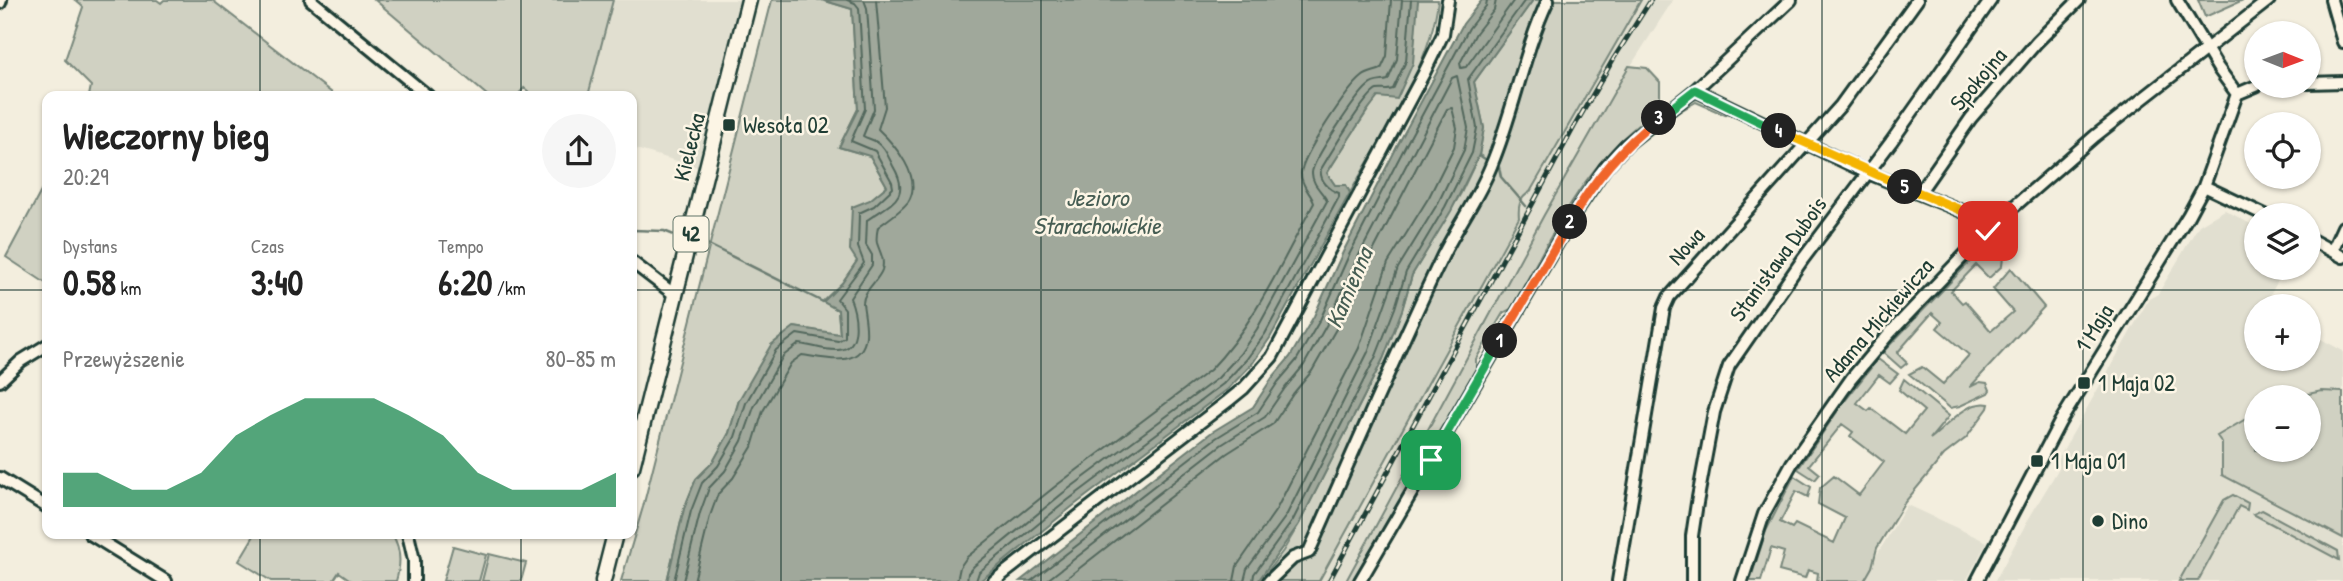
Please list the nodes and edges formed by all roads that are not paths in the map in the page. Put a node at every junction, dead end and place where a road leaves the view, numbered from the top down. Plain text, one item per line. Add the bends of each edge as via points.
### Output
1 (311, 0) edge
2 (749, 0) edge
3 (1448, 0) edge
4 (1548, 0) edge
5 (1790, 0) edge
6 (1917, 0) edge
7 (1991, 0) edge
8 (2080, 0) edge
9 (2178, 0) edge
10 (2269, 0) edge
11 (2332, 0) edge
12 (2343, 42) edge
13 (2207, 50) junction
14 (2343, 82) edge
15 (2321, 83) edge
16 (1695, 90) junction
17 (422, 91) edge
18 (2244, 91) edge
19 (2237, 94) junction
20 (1807, 144) junction
21 (1866, 172) junction
22 (2204, 186) junction
23 (1919, 193) junction
24 (2244, 205) edge
25 (1994, 224) junction
26 (2343, 227) edge
27 (2321, 245) edge
28 (2332, 251) junction
29 (2343, 257) edge
30 (637, 266) edge
31 (675, 295) junction
32 (42, 348) edge
33 (0, 382) edge
34 (637, 447) edge
35 (0, 478) edge
36 (42, 504) edge
37 (98, 539) edge
38 (409, 539) edge
39 (166, 581) edge
40 (414, 581) edge
41 (994, 581) edge
42 (1269, 581) edge
43 (1360, 581) edge
44 (1618, 581) edge
45 (1692, 581) edge
46 (1742, 581) edge
47 (1977, 581) edge

1 - 17 street
2 - 31 main road, Kielecka / 42
3 - 41 street via 1443,34 1424,73 1272,357 1228,401
4 - 42 street via 1491,168 1444,253 1308,552 1293,558
5 - 16 street
6 - 20 street, Nowa
7 - 21 street, Stanisława Dubois
8 - 23 street, Spokojna via 1971,118
9 - 13 street
10 - 13 street, Adama Mickiewicza
11 - 12 street
13 - 19 street
13 - 25 street, Adama Mickiewicza via 2095,136
14 - 15 street
16 - 20 street
16 - 43 street via 1626,145 1588,190
18 - 19 street
19 - 22 street, 1 Maja
20 - 21 street
20 - 44 street, Nowa via 1666,302
21 - 23 street
21 - 45 street, Stanisława Dubois via 1726,372 1696,503
22 - 24 street
22 - 47 street, 1 Maja via 2060,422
23 - 25 street
25 - 46 street, Adama Mickiewicza via 1887,336 1821,420 1764,514
26 - 28 street
27 - 28 street
28 - 29 street
30 - 31 street
31 - 34 main road, Kielecka / 42
32 - 33 street
35 - 36 street
37 - 39 street
38 - 40 street

